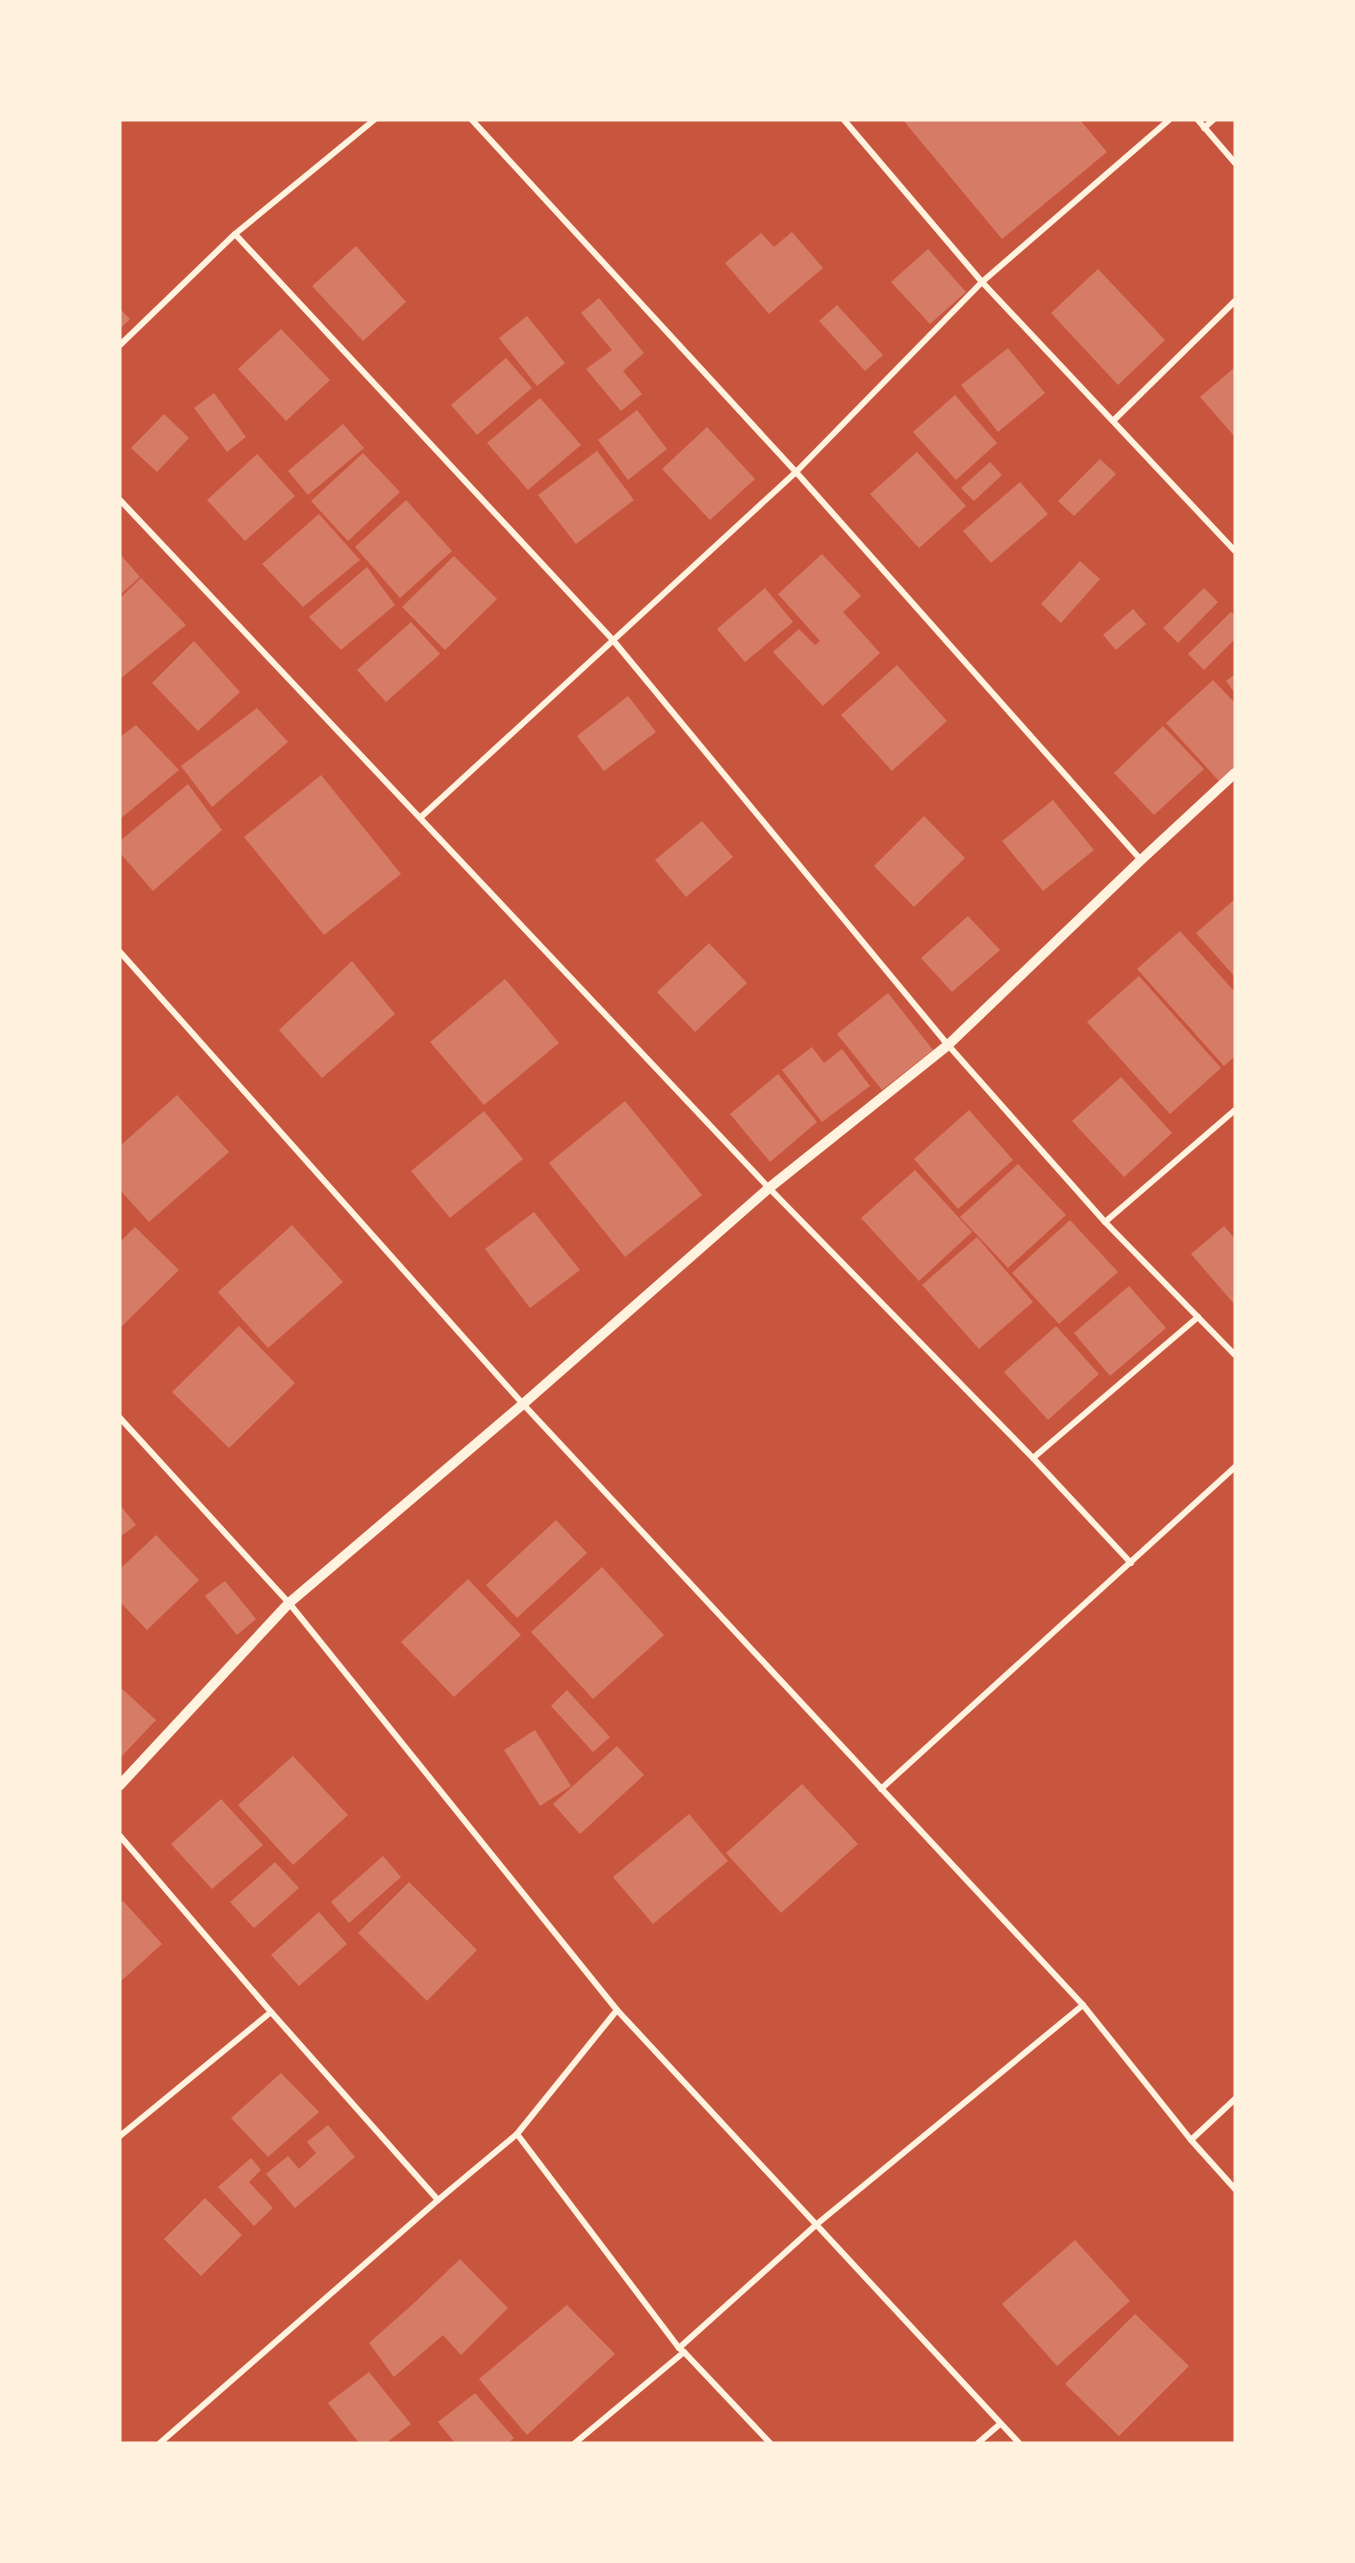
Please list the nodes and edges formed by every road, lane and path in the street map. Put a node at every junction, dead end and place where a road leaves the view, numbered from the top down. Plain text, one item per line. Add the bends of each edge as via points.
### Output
1 (374, 120) edge
2 (472, 120) edge
3 (844, 120) edge
4 (1169, 120) edge
5 (1198, 120) edge
6 (1213, 120) edge
7 (1204, 128) junction
8 (1235, 163) edge
9 (235, 234) junction
10 (982, 282) junction
11 (1235, 301) edge
12 (120, 345) edge
13 (1113, 421) junction
14 (796, 472) junction
15 (120, 500) edge
16 (1235, 551) edge
17 (612, 639) junction
18 (1235, 772) edge
19 (421, 817) junction
20 (1141, 860) junction
21 (120, 951) edge
22 (948, 1045) junction
23 (1235, 1110) edge
24 (769, 1188) junction
25 (1105, 1222) junction
26 (1198, 1317) junction
27 (1235, 1355) edge
28 (523, 1404) junction
29 (120, 1418) edge
30 (1034, 1458) junction
31 (1235, 1467) edge
32 (1131, 1563) junction
33 (289, 1603) junction
34 (120, 1785) edge
35 (881, 1789) junction
36 (120, 1836) edge
37 (1083, 2005) junction
38 (617, 2010) junction
39 (272, 2012) junction
40 (1235, 2099) edge
41 (518, 2134) junction
42 (120, 2136) edge
43 (1191, 2139) junction
44 (1235, 2189) edge
45 (438, 2200) junction
46 (817, 2224) junction
47 (681, 2350) junction
48 (1000, 2424) junction
49 (160, 2443) edge
50 (575, 2443) edge
51 (770, 2443) edge
52 (978, 2443) edge
53 (1018, 2443) edge

1 - 9 street
2 - 14 street
3 - 10 street
4 - 10 street
5 - 7 street
6 - 7 street
7 - 8 street
9 - 12 street
9 - 17 street
10 - 13 street
10 - 14 street
11 - 13 street
13 - 16 street
14 - 17 street
14 - 20 street
15 - 19 street
17 - 19 street
17 - 22 street
18 - 20 street
19 - 24 street
20 - 22 street
21 - 28 street
22 - 24 street
22 - 25 street
23 - 25 street
24 - 28 street
24 - 30 street
25 - 26 street
26 - 27 street
26 - 30 street
28 - 33 street
28 - 35 street
29 - 33 street
30 - 32 street
31 - 32 street
32 - 35 street
33 - 34 street
33 - 38 street
35 - 37 street
36 - 39 street
37 - 43 street
37 - 46 street
38 - 41 street
38 - 46 street
39 - 42 street
39 - 45 street
40 - 43 street
41 - 45 street
41 - 47 street
43 - 44 street
45 - 49 street
46 - 47 street
46 - 48 street
47 - 50 street
47 - 51 street
48 - 52 street
48 - 53 street

